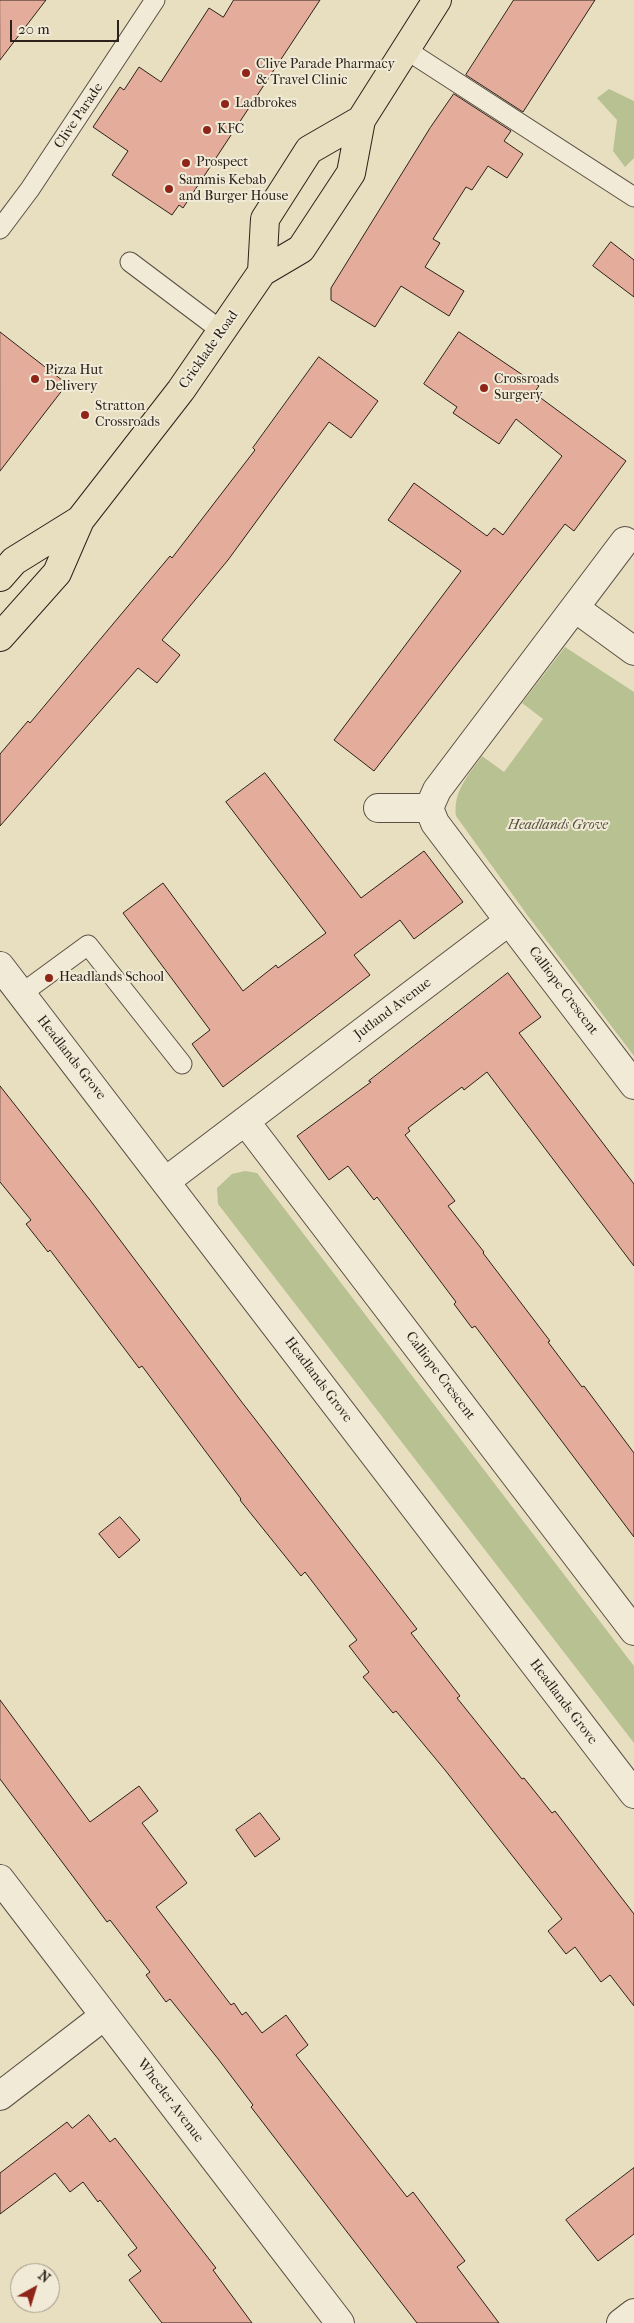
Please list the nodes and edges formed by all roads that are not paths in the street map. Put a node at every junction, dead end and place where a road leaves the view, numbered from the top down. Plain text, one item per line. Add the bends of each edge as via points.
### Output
1 (154, 0) edge
2 (437, 0) edge
3 (405, 49) junction
4 (361, 120) junction
5 (634, 197) edge
6 (0, 229) edge
7 (130, 262) dead end
8 (262, 272) junction
9 (223, 332) junction
10 (80, 520) junction
11 (625, 541) dead end
12 (0, 577) edge
13 (575, 608) junction
14 (0, 637) edge
15 (634, 651) edge
16 (378, 808) dead end
17 (429, 808) junction
18 (509, 920) junction
19 (0, 966) edge
20 (21, 994) junction
21 (182, 1064) dead end
22 (634, 1085) edge
23 (245, 1121) junction
24 (166, 1181) junction
25 (634, 1631) edge
26 (634, 1794) edge
27 (0, 1879) edge
28 (104, 2016) junction
29 (0, 2096) edge
30 (634, 2313) edge
31 (340, 2323) edge
32 (621, 2323) edge

1 - 6 lane, Clive Parade via 30,189
2 - 3 main road, Cricklade Road
3 - 4 main road, Cricklade Road
3 - 5 lane
4 - 8 main road, Cricklade Road via 350,173 336,196 301,249
4 - 8 main road, Cricklade Road via 309,150 265,219
7 - 9 lane
8 - 9 main road, Cricklade Road
9 - 10 main road, Cricklade Road
10 - 12 main road, Cricklade Road via 14,561
10 - 14 main road, Cricklade Road via 57,573
11 - 13 street
13 - 15 street
13 - 17 street via 436,790
16 - 17 street
17 - 18 street via 435,822
18 - 22 street, Calliope Crescent
18 - 23 street, Jutland Avenue
19 - 20 street, Headlands Grove
20 - 21 lane via 88,945
20 - 24 street, Headlands Grove
23 - 24 street, Jutland Avenue
23 - 25 street, Calliope Crescent
24 - 26 street, Headlands Grove
27 - 28 street, Wheeler Avenue
28 - 29 street
28 - 31 street, Wheeler Avenue
30 - 32 street

